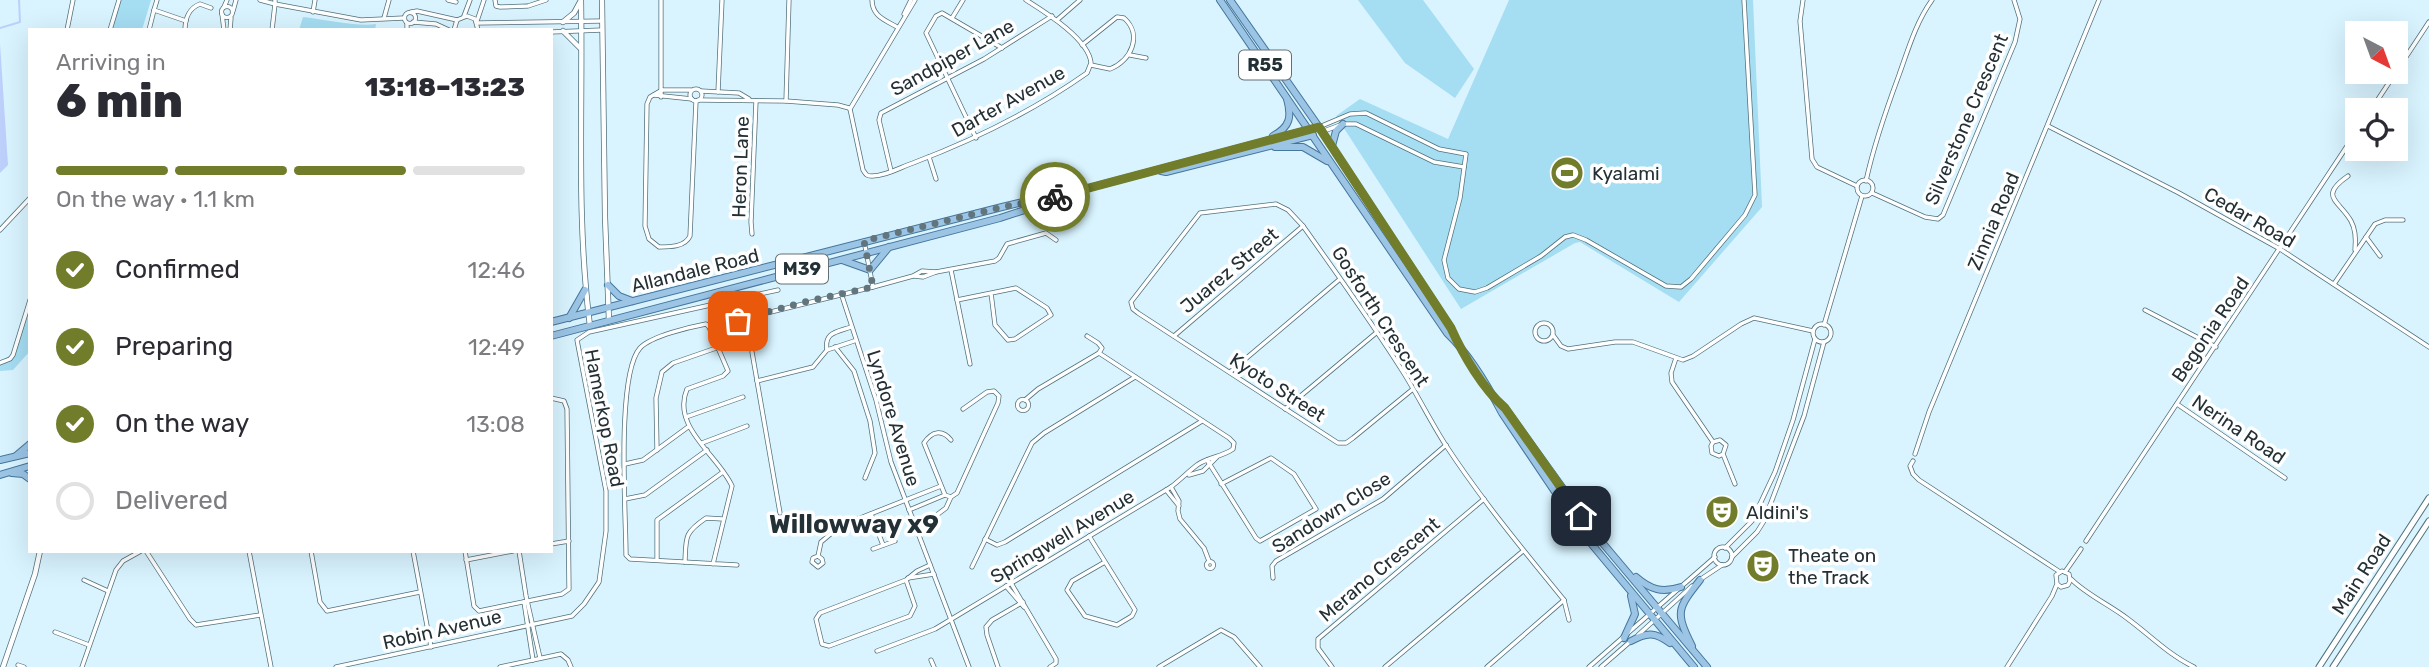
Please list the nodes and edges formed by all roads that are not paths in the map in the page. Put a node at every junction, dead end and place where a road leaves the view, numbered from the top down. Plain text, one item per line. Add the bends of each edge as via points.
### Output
1 (73, 0) edge
2 (119, 0) edge
3 (157, 0) edge
4 (227, 0) edge
5 (236, 0) edge
6 (260, 0) edge
7 (315, 0) edge
8 (389, 0) edge
9 (448, 0) edge
10 (470, 0) edge
11 (484, 0) edge
12 (495, 0) edge
13 (546, 0) edge
14 (581, 0) edge
15 (602, 0) edge
16 (662, 0) edge
17 (722, 0) edge
18 (872, 0) edge
19 (913, 0) edge
20 (963, 0) edge
21 (1026, 0) edge
22 (1080, 0) edge
23 (1220, 0) edge
24 (1230, 0) edge
25 (1744, 0) edge
26 (1802, 0) edge
27 (1932, 0) edge
28 (2014, 0) edge
29 (2099, 0) edge
30 (790, 1) edge
31 (275, 2) edge
32 (456, 2) dead end
33 (211, 8) dead end
34 (224, 8) junction
35 (154, 10) junction
36 (313, 12) junction
37 (411, 12) junction
38 (232, 13) junction
39 (222, 14) junction
40 (464, 16) junction
41 (1052, 16) junction
42 (446, 17) junction
43 (384, 18) junction
44 (952, 18) junction
45 (457, 20) junction
46 (1057, 20) junction
47 (186, 21) junction
48 (408, 21) junction
49 (602, 21) junction
50 (563, 22) junction
51 (581, 22) junction
52 (2429, 22) edge
53 (477, 23) junction
54 (443, 26) junction
55 (897, 27) junction
56 (67, 28) edge
57 (111, 28) edge
58 (150, 28) edge
59 (186, 28) edge
60 (224, 28) edge
61 (230, 28) edge
62 (272, 28) edge
63 (407, 28) edge
64 (448, 28) edge
65 (453, 28) edge
66 (478, 28) edge
67 (602, 30) junction
68 (564, 31) junction
69 (581, 31) junction
70 (553, 32) edge
71 (1082, 46) junction
72 (1002, 48) junction
73 (581, 49) junction
74 (1130, 55) junction
75 (1146, 58) dead end
76 (1091, 65) junction
77 (946, 79) junction
78 (662, 90) junction
79 (692, 90) junction
80 (701, 91) junction
81 (718, 92) junction
82 (1285, 94) junction
83 (654, 95) junction
84 (661, 97) junction
85 (2379, 98) edge
86 (696, 100) junction
87 (754, 100) junction
88 (786, 102) junction
89 (850, 108) junction
90 (1343, 124) junction
91 (2048, 126) junction
92 (1321, 130) junction
93 (1311, 133) junction
94 (976, 138) junction
95 (1263, 144) junction
96 (1332, 147) junction
97 (2345, 149) edge
98 (929, 157) junction
99 (1329, 162) junction
100 (1464, 167) junction
101 (891, 171) junction
102 (2348, 176) dead end
103 (936, 178) dead end
104 (1866, 181) junction
105 (1857, 186) junction
106 (1872, 193) junction
107 (1862, 196) junction
108 (1051, 198) junction
109 (28, 200) edge
110 (2403, 220) dead end
111 (1303, 226) junction
112 (0, 230) edge
113 (752, 234) dead end
114 (2365, 237) junction
115 (1056, 240) dead end
116 (864, 241) junction
117 (890, 246) junction
118 (2280, 249) junction
119 (866, 253) junction
120 (2354, 254) junction
121 (2380, 256) dead end
122 (840, 259) junction
123 (951, 269) junction
124 (870, 270) junction
125 (1340, 279) junction
126 (2334, 284) junction
127 (608, 285) junction
128 (873, 287) junction
129 (585, 290) junction
130 (778, 290) dead end
131 (841, 293) junction
132 (991, 293) junction
133 (1132, 298) joint
134 (957, 300) junction
135 (632, 302) junction
136 (28, 306) edge
137 (608, 308) junction
138 (1434, 308) junction
139 (2145, 310) dead end
140 (589, 313) junction
141 (569, 318) junction
142 (738, 320) junction
143 (609, 321) junction
144 (553, 322) edge
145 (728, 324) junction
146 (1824, 325) junction
147 (590, 327) junction
148 (851, 327) junction
149 (734, 328) junction
150 (711, 331) junction
151 (1813, 331) junction
152 (1377, 332) junction
153 (1553, 335) junction
154 (553, 336) edge
155 (1087, 336) dead end
156 (1174, 336) junction
157 (1815, 339) junction
158 (855, 340) junction
159 (1824, 342) junction
160 (2216, 346) junction
161 (835, 347) junction
162 (2429, 347) edge
163 (719, 348) junction
164 (827, 350) junction
165 (752, 352) dead end
166 (1099, 353) junction
167 (1676, 358) junction
168 (0, 363) edge
169 (970, 364) dead end
170 (1229, 372) junction
171 (1135, 377) junction
172 (757, 382) junction
173 (1413, 389) junction
174 (743, 397) dead end
175 (553, 398) edge
176 (1025, 400) dead end
177 (1498, 404) junction
178 (2177, 404) junction
179 (963, 409) dead end
180 (1284, 409) junction
181 (686, 417) junction
182 (1202, 421) junction
183 (747, 426) dead end
184 (688, 427) junction
185 (951, 440) dead end
186 (1713, 442) junction
187 (702, 443) junction
188 (1446, 445) junction
189 (28, 446) edge
190 (657, 450) junction
191 (707, 450) junction
192 (28, 453) edge
193 (1723, 454) junction
194 (1915, 454) dead end
195 (13, 457) junction
196 (1217, 457) junction
197 (0, 460) edge
198 (1208, 460) junction
199 (1913, 461) dead end
200 (625, 464) junction
201 (1210, 465) junction
202 (28, 467) edge
203 (9, 472) junction
204 (723, 472) junction
205 (0, 475) edge
206 (1187, 476) junction
207 (28, 478) edge
208 (865, 478) dead end
209 (2285, 478) dead end
210 (1221, 484) junction
211 (1735, 484) dead end
212 (941, 486) junction
213 (1169, 488) junction
214 (945, 495) junction
215 (951, 497) junction
216 (2429, 498) edge
217 (625, 499) junction
218 (1484, 499) junction
219 (906, 502) junction
220 (909, 510) junction
221 (780, 513) dead end
222 (871, 514) junction
223 (938, 514) dead end
224 (723, 519) junction
225 (2429, 521) edge
226 (1089, 536) junction
227 (985, 539) junction
228 (569, 541) junction
229 (895, 541) dead end
230 (2086, 541) dead end
231 (553, 544) edge
232 (883, 545) junction
233 (1725, 548) junction
234 (873, 549) dead end
235 (2081, 549) dead end
236 (1524, 550) junction
237 (39, 553) edge
238 (138, 553) edge
239 (147, 553) edge
240 (249, 553) edge
241 (311, 553) edge
242 (413, 553) edge
243 (465, 553) edge
244 (503, 553) edge
245 (519, 553) edge
246 (818, 556) dead end
247 (1715, 557) junction
248 (1732, 557) junction
249 (466, 560) junction
250 (657, 561) junction
251 (1209, 561) dead end
252 (685, 562) junction
253 (1105, 562) junction
254 (713, 564) junction
255 (737, 565) dead end
256 (931, 565) junction
257 (1722, 565) junction
258 (972, 567) dead end
259 (1623, 567) junction
260 (934, 573) junction
261 (2060, 573) junction
262 (907, 579) junction
263 (1273, 579) dead end
264 (2071, 579) junction
265 (84, 580) dead end
266 (1700, 580) junction
267 (1009, 584) junction
268 (2068, 585) junction
269 (2059, 586) junction
270 (1681, 587) junction
271 (2080, 588) junction
272 (108, 591) junction
273 (1630, 591) junction
274 (420, 592) junction
275 (1564, 600) junction
276 (526, 602) junction
277 (1022, 604) junction
278 (1659, 612) junction
279 (260, 615) junction
280 (572, 616) joint
281 (1652, 618) junction
282 (951, 620) junction
283 (1569, 620) dead end
284 (533, 624) junction
285 (527, 625) junction
286 (55, 632) dead end
287 (1628, 639) junction
288 (89, 645) junction
289 (1615, 645) junction
290 (431, 647) junction
291 (877, 651) dead end
292 (1620, 651) junction
293 (1682, 653) junction
294 (1695, 654) junction
295 (540, 658) junction
296 (533, 660) junction
297 (931, 660) dead end
298 (18, 665) dead end
299 (2186, 665) edge
300 (967, 666) edge
301 (3, 667) edge
302 (24, 667) edge
303 (82, 667) edge
304 (271, 667) edge
305 (336, 667) edge
306 (500, 667) edge
307 (571, 667) edge
308 (934, 667) edge
309 (998, 667) edge
310 (1050, 667) edge
311 (1158, 667) edge
312 (1260, 667) edge
313 (1332, 667) edge
314 (1385, 667) edge
315 (1487, 667) edge
316 (1589, 667) edge
317 (1601, 667) edge
318 (1694, 667) edge
319 (1707, 667) edge
320 (2007, 667) edge
321 (2194, 667) edge
322 (2319, 667) edge
323 (2333, 667) edge

1 - 56 street
2 - 57 street
3 - 35 street
4 - 34 street
5 - 38 street
6 - 31 street
7 - 36 street
8 - 43 street
9 - 32 street
10 - 40 street
11 - 53 street
12 - 13 street via 499,8
14 - 50 street
14 - 51 street
15 - 49 street
16 - 78 street
17 - 81 street
18 - 55 street via 876,13
19 - 55 street
20 - 44 street
21 - 41 street, Darter Avenue
22 - 46 street
23 - 82 main road, R55
24 - 92 main road, R55
25 - 100 street via 1755,195 1745,215 1686,284 1666,286 1573,235 1487,288 1475,292 1459,289 1448,278 1444,260
26 - 105 street via 1812,159 1817,167
27 - 104 street via 1916,30 1873,145
28 - 106 street, Silverstone Crescent via 2020,19 2015,42 1943,215 1925,217
29 - 91 street, Zinnia Road
30 - 88 street
31 - 36 street
31 - 62 street
33 - 47 street via 196,5
34 - 38 street via 228,6
34 - 39 street
35 - 47 street
35 - 58 street
36 - 43 street via 361,20
37 - 42 street
37 - 48 street via 406,13
37 - 48 street via 415,15
38 - 39 street via 226,18
38 - 61 street
39 - 60 street
40 - 45 street
40 - 53 street
41 - 46 street, Darter Avenue
41 - 72 street, Sandpiper Lane
42 - 45 street
42 - 54 street
43 - 48 street
44 - 72 street
44 - 77 street via 939,13 926,35
45 - 65 street
46 - 71 street, Darter Avenue
47 - 59 street
48 - 54 street
48 - 63 street
49 - 51 street
49 - 67 street
50 - 51 street
50 - 53 street
51 - 69 street
52 - 85 street
53 - 66 street
54 - 64 street
55 - 89 street
67 - 69 street
67 - 127 street
68 - 69 street
68 - 70 street
68 - 73 street
69 - 73 street
71 - 74 street via 1122,16 1133,30
71 - 76 street, Darter Avenue via 1090,54
72 - 77 street, Sandpiper Lane
73 - 129 street
74 - 75 street
74 - 76 street via 1110,69
76 - 94 street, Darter Avenue via 1083,76
77 - 94 street
77 - 101 street, Sandpiper Lane via 880,115
78 - 79 street
78 - 83 street
78 - 84 street
79 - 80 street
79 - 86 street
80 - 81 street
80 - 86 street
81 - 87 street via 739,93
82 - 93 main road, R55
82 - 95 main road via 1288,124
83 - 84 street
83 - 86 street via 647,104 645,226 649,239 659,247 681,244 690,237
84 - 86 street
86 - 87 street
87 - 88 street
87 - 113 street, Heron Lane
88 - 89 street
89 - 101 street via 865,173
90 - 92 street
90 - 96 main road
90 - 100 street via 1366,127 1434,162
91 - 118 street, Cedar Road
91 - 194 street, Zinnia Road
92 - 93 main road, Allandale Road / M39
92 - 96 main road, R55
92 - 100 street via 1350,114 1366,113 1439,149 1466,154
93 - 95 main road, Allandale Road / M39
93 - 99 main road, R55
94 - 98 street, Darter Avenue
95 - 99 main road via 1303,147
95 - 108 main road, Allandale Road / M39
96 - 138 main road, R55
97 - 118 street, Begonia Road
98 - 101 street, Darter Avenue
98 - 103 street
99 - 138 main road, R55
102 - 120 street via 2332,195 2353,225
104 - 105 street
104 - 106 street via 1872,184
105 - 107 street
106 - 107 street
107 - 146 street
108 - 116 main road, Allandale Road / M39
108 - 117 main road, Allandale Road / M39 via 1000,218
109 - 112 street
110 - 114 street via 2380,220
111 - 125 street, Gosforth Crescent
111 - 133 street, Gosforth Crescent via 1276,204 1200,213
111 - 156 street, Juarez Street
114 - 120 street
114 - 121 street
115 - 123 street via 1044,233 1024,238 1007,244 995,261
116 - 119 street
116 - 135 main road, Allandale Road / M39
117 - 119 main road, Allandale Road / M39
117 - 124 main road
118 - 126 street, Cedar Road
118 - 160 street, Begonia Road
119 - 122 main road, Allandale Road / M39
119 - 124 street
120 - 126 street
122 - 124 main road
122 - 143 main road, Allandale Road / M39
123 - 128 street
123 - 134 street
124 - 128 street
125 - 152 street, Gosforth Crescent
125 - 170 street
126 - 162 street, Cedar Road
127 - 135 main road
127 - 137 street
128 - 131 street
129 - 140 street
129 - 141 main road
130 - 280 street, Hamerkop Road via 589,332 577,340 606,491 606,531 600,579
131 - 142 street
131 - 148 street, Lyndore Avenue
132 - 132 street via 1018,289 1051,315 1008,340 995,325
132 - 134 street
133 - 156 street, Kyoto Street via 1133,309
134 - 169 street
135 - 137 main road, Allandale Road / M39
136 - 168 street via 13,355
137 - 140 main road, Allandale Road / M39
137 - 143 street
138 - 177 main road, R55
139 - 160 street
140 - 141 main road, Allandale Road / M39
140 - 147 street
141 - 144 main road, Allandale Road / M39
142 - 145 street via 731,317
142 - 149 street
143 - 147 main road, Allandale Road / M39
145 - 149 street
145 - 150 street
146 - 151 street
146 - 159 street via 1830,332
147 - 154 main road, Allandale Road / M39
148 - 158 street, Lyndore Avenue
148 - 164 street via 829,335
149 - 163 street
150 - 163 street
150 - 200 street via 706,324 685,328 643,345 634,357 625,397
151 - 157 street
151 - 167 street via 1754,318 1693,356
152 - 173 street, Gosforth Crescent
152 - 180 street
153 - 153 street via 1541,340 1536,329 1547,324
153 - 167 street via 1568,349 1628,341
155 - 166 street via 1100,344
156 - 170 street, Kyoto Street
157 - 159 street
157 - 233 street via 1775,472 1752,521
158 - 161 street
158 - 219 street, Lyndore Avenue
159 - 248 street via 1804,416 1769,510 1757,532
160 - 178 street, Begonia Road
161 - 164 street
161 - 208 street via 853,369 870,421 875,454
163 - 181 street via 727,372 687,389
163 - 190 street via 668,365 662,372 656,398
164 - 172 street via 813,367
165 - 172 street
166 - 171 street
166 - 176 street
167 - 186 street via 1672,382
170 - 180 street, Kyoto Street
171 - 182 street
171 - 227 street via 1035,439
172 - 221 street
173 - 180 street, Kyoto Street via 1343,443
173 - 188 street, Gosforth Crescent
174 - 181 street
175 - 228 street via 564,401 567,409
177 - 259 main road, R55
177 - 273 main road, R55 via 1573,520
178 - 209 street, Nerina Road
178 - 230 street, Begonia Road
179 - 215 street via 987,392 999,396 957,493
181 - 184 street
182 - 196 street via 1234,443 1230,451
182 - 227 street via 1005,542 997,545
183 - 187 street
184 - 187 street
184 - 190 street
185 - 212 street via 939,432 924,443
186 - 193 street via 1712,453
186 - 193 street via 1724,443
187 - 191 street
188 - 218 street, Gosforth Crescent
188 - 263 street, Sandown Close via 1383,499 1276,561
189 - 195 main road
190 - 200 street via 639,462
191 - 204 street
191 - 217 street via 645,495
192 - 195 main road
193 - 211 street
195 - 197 main road
196 - 198 street
196 - 201 street
198 - 201 street
198 - 206 street
199 - 261 street via 1913,474
200 - 217 street
201 - 206 street
201 - 210 street
202 - 203 main road
203 - 205 main road
203 - 207 main road
204 - 224 street via 732,486
204 - 250 street via 657,520
206 - 213 street, Springwell Avenue
210 - 210 street via 1260,541 1316,509 1294,474 1270,457
212 - 214 street
212 - 219 street
213 - 226 street, Springwell Avenue
213 - 251 street via 1179,501 1183,523
214 - 215 street
214 - 220 street
215 - 223 street
216 - 322 main road, Main Road
217 - 250 street via 626,557
218 - 236 street, Gosforth Crescent
218 - 313 street, Merano Crescent via 1318,639 1318,648
219 - 220 street, Lyndore Avenue
219 - 222 street
220 - 256 street, Lyndore Avenue
222 - 232 street
222 - 246 street via 829,533
224 - 252 street via 706,518 690,530
224 - 254 street
225 - 323 main road, Main Road
226 - 253 street
226 - 267 street, Springwell Avenue
227 - 258 street
228 - 231 street
228 - 276 street via 567,593
229 - 232 street
232 - 234 street
233 - 247 street via 1718,549
233 - 248 street
235 - 261 street
236 - 275 street, Gosforth Crescent
236 - 314 street
237 - 301 street
238 - 272 street via 119,566
239 - 279 street via 196,625
240 - 279 street
241 - 274 street via 320,602 327,611
242 - 274 street
243 - 249 street
244 - 249 street
245 - 276 street
247 - 257 street
247 - 270 street
248 - 257 street
249 - 276 street via 478,611
250 - 252 street
252 - 254 street
253 - 253 street via 1135,610 1117,625 1085,616 1068,590 1072,581
254 - 255 street
256 - 260 street, Lyndore Avenue
256 - 262 street
257 - 266 street
259 - 270 main road via 1652,589
259 - 278 main road, R55
260 - 262 street
260 - 282 street, Lyndore Avenue
261 - 264 street
261 - 269 street
262 - 262 street via 820,613 816,620 822,644 829,646 910,616 915,606
264 - 268 street
264 - 271 street
265 - 272 street
266 - 278 street
266 - 294 main road via 1680,613
267 - 277 street
267 - 282 street, Springwell Avenue
268 - 269 street
268 - 271 street
269 - 320 street
270 - 278 street
271 - 299 street via 2129,619
272 - 288 street
273 - 281 main road, R55
273 - 287 main road via 1635,614
274 - 290 street
275 - 283 street, Gosforth Crescent
275 - 315 street
276 - 284 street
276 - 285 street
277 - 309 street via 986,627
277 - 310 street via 1056,659
278 - 281 street
278 - 281 street
278 - 294 main road, R55
279 - 304 street
280 - 284 street, Robin Avenue
281 - 287 street
281 - 287 street
281 - 293 main road, R55
282 - 291 street, Springwell Avenue
282 - 300 street, Lyndore Avenue
284 - 285 street, Robin Avenue
284 - 295 street
285 - 290 street, Robin Avenue
285 - 296 street
286 - 288 street
287 - 289 street
287 - 292 street
287 - 293 main road via 1654,633
288 - 303 street
289 - 292 street
289 - 316 street
290 - 305 street, Robin Avenue
292 - 317 street
293 - 318 main road, R55
294 - 319 main road, R55
295 - 296 street
295 - 307 street via 561,654
296 - 306 street
297 - 308 street
298 - 302 street
299 - 321 street
311 - 312 street via 1221,631 1234,637

